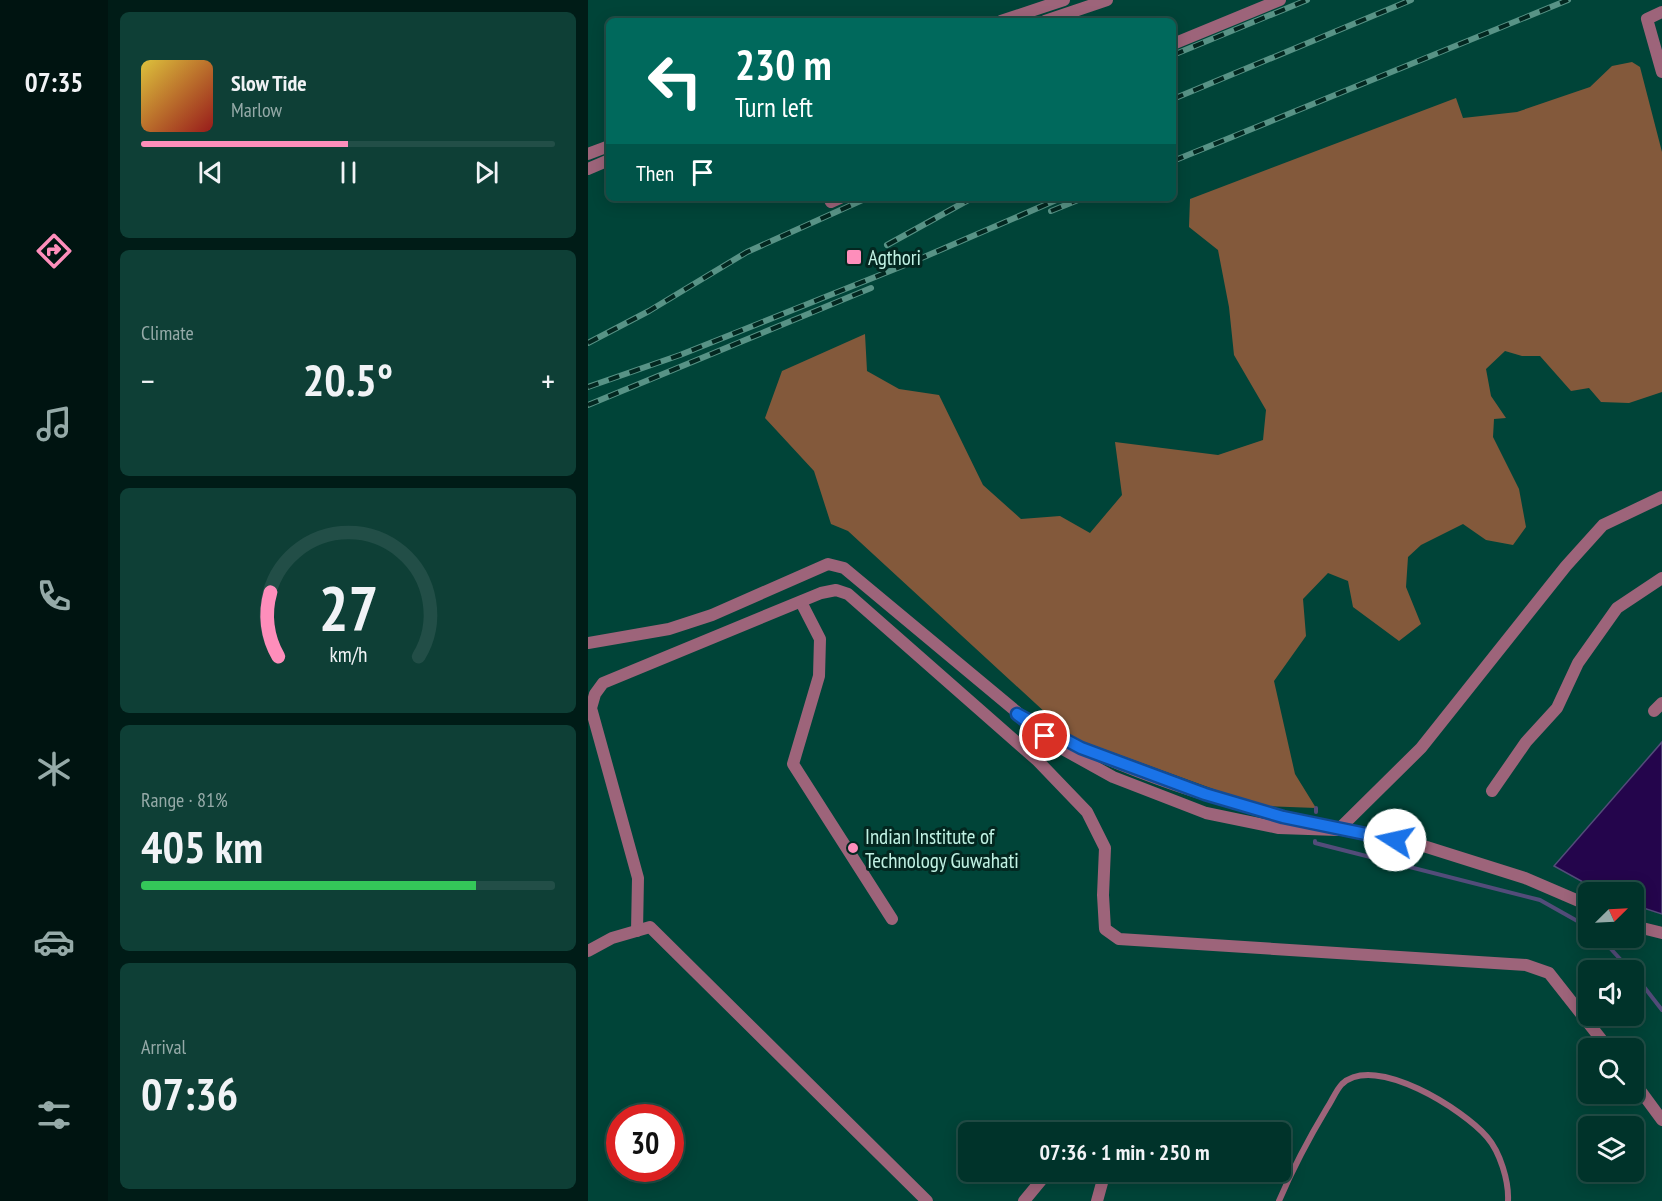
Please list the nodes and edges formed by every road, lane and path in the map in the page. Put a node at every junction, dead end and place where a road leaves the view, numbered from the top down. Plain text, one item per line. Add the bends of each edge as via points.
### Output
1 (1064, 0) edge
2 (1107, 0) edge
3 (1280, 0) edge
4 (1662, 12) edge
5 (1010, 18) edge
6 (1054, 18) edge
7 (1176, 43) edge
8 (1662, 72) edge
9 (606, 147) edge
10 (588, 154) edge
11 (606, 161) edge
12 (588, 169) edge
13 (1662, 496) edge
14 (1662, 578) edge
15 (801, 602) junction
16 (588, 644) edge
17 (1017, 714) junction
18 (1492, 791) dead end
19 (1338, 830) junction
20 (1578, 901) edge
21 (892, 919) dead end
22 (1644, 928) edge
23 (637, 931) junction
24 (1662, 933) edge
25 (588, 951) edge
26 (1600, 1038) edge
27 (1644, 1096) edge
28 (1662, 1120) edge
29 (1040, 1182) edge
30 (1102, 1182) edge
31 (927, 1201) edge
32 (1024, 1201) edge
33 (1097, 1201) edge
34 (1279, 1201) edge
35 (1508, 1201) edge

1 - 5 street
2 - 6 street
3 - 7 street
4 - 8 street via 1647,19
9 - 10 street
11 - 12 street
13 - 19 street via 1603,525 1544,592 1421,748
14 - 18 street via 1617,608 1578,663 1557,708 1526,742
15 - 21 street via 820,639 819,676 792,764
15 - 23 street via 603,683 595,694 591,708 638,878
15 - 26 street via 836,590 848,594 1055,778 1087,812 1097,829 1104,848 1105,929 1119,939 1526,964 1549,974
16 - 17 street via 669,629 712,615 828,564 844,568
17 - 19 street via 1081,748 1205,794
17 - 19 street via 1059,747 1153,795 1206,813 1279,828
19 - 20 street via 1414,843 1525,878
22 - 24 street
23 - 25 street
23 - 31 street via 650,927
27 - 28 street
29 - 32 street
30 - 33 street
34 - 35 lane via 1297,1158 1342,1083 1366,1075 1397,1079 1446,1103 1487,1136 1498,1154

